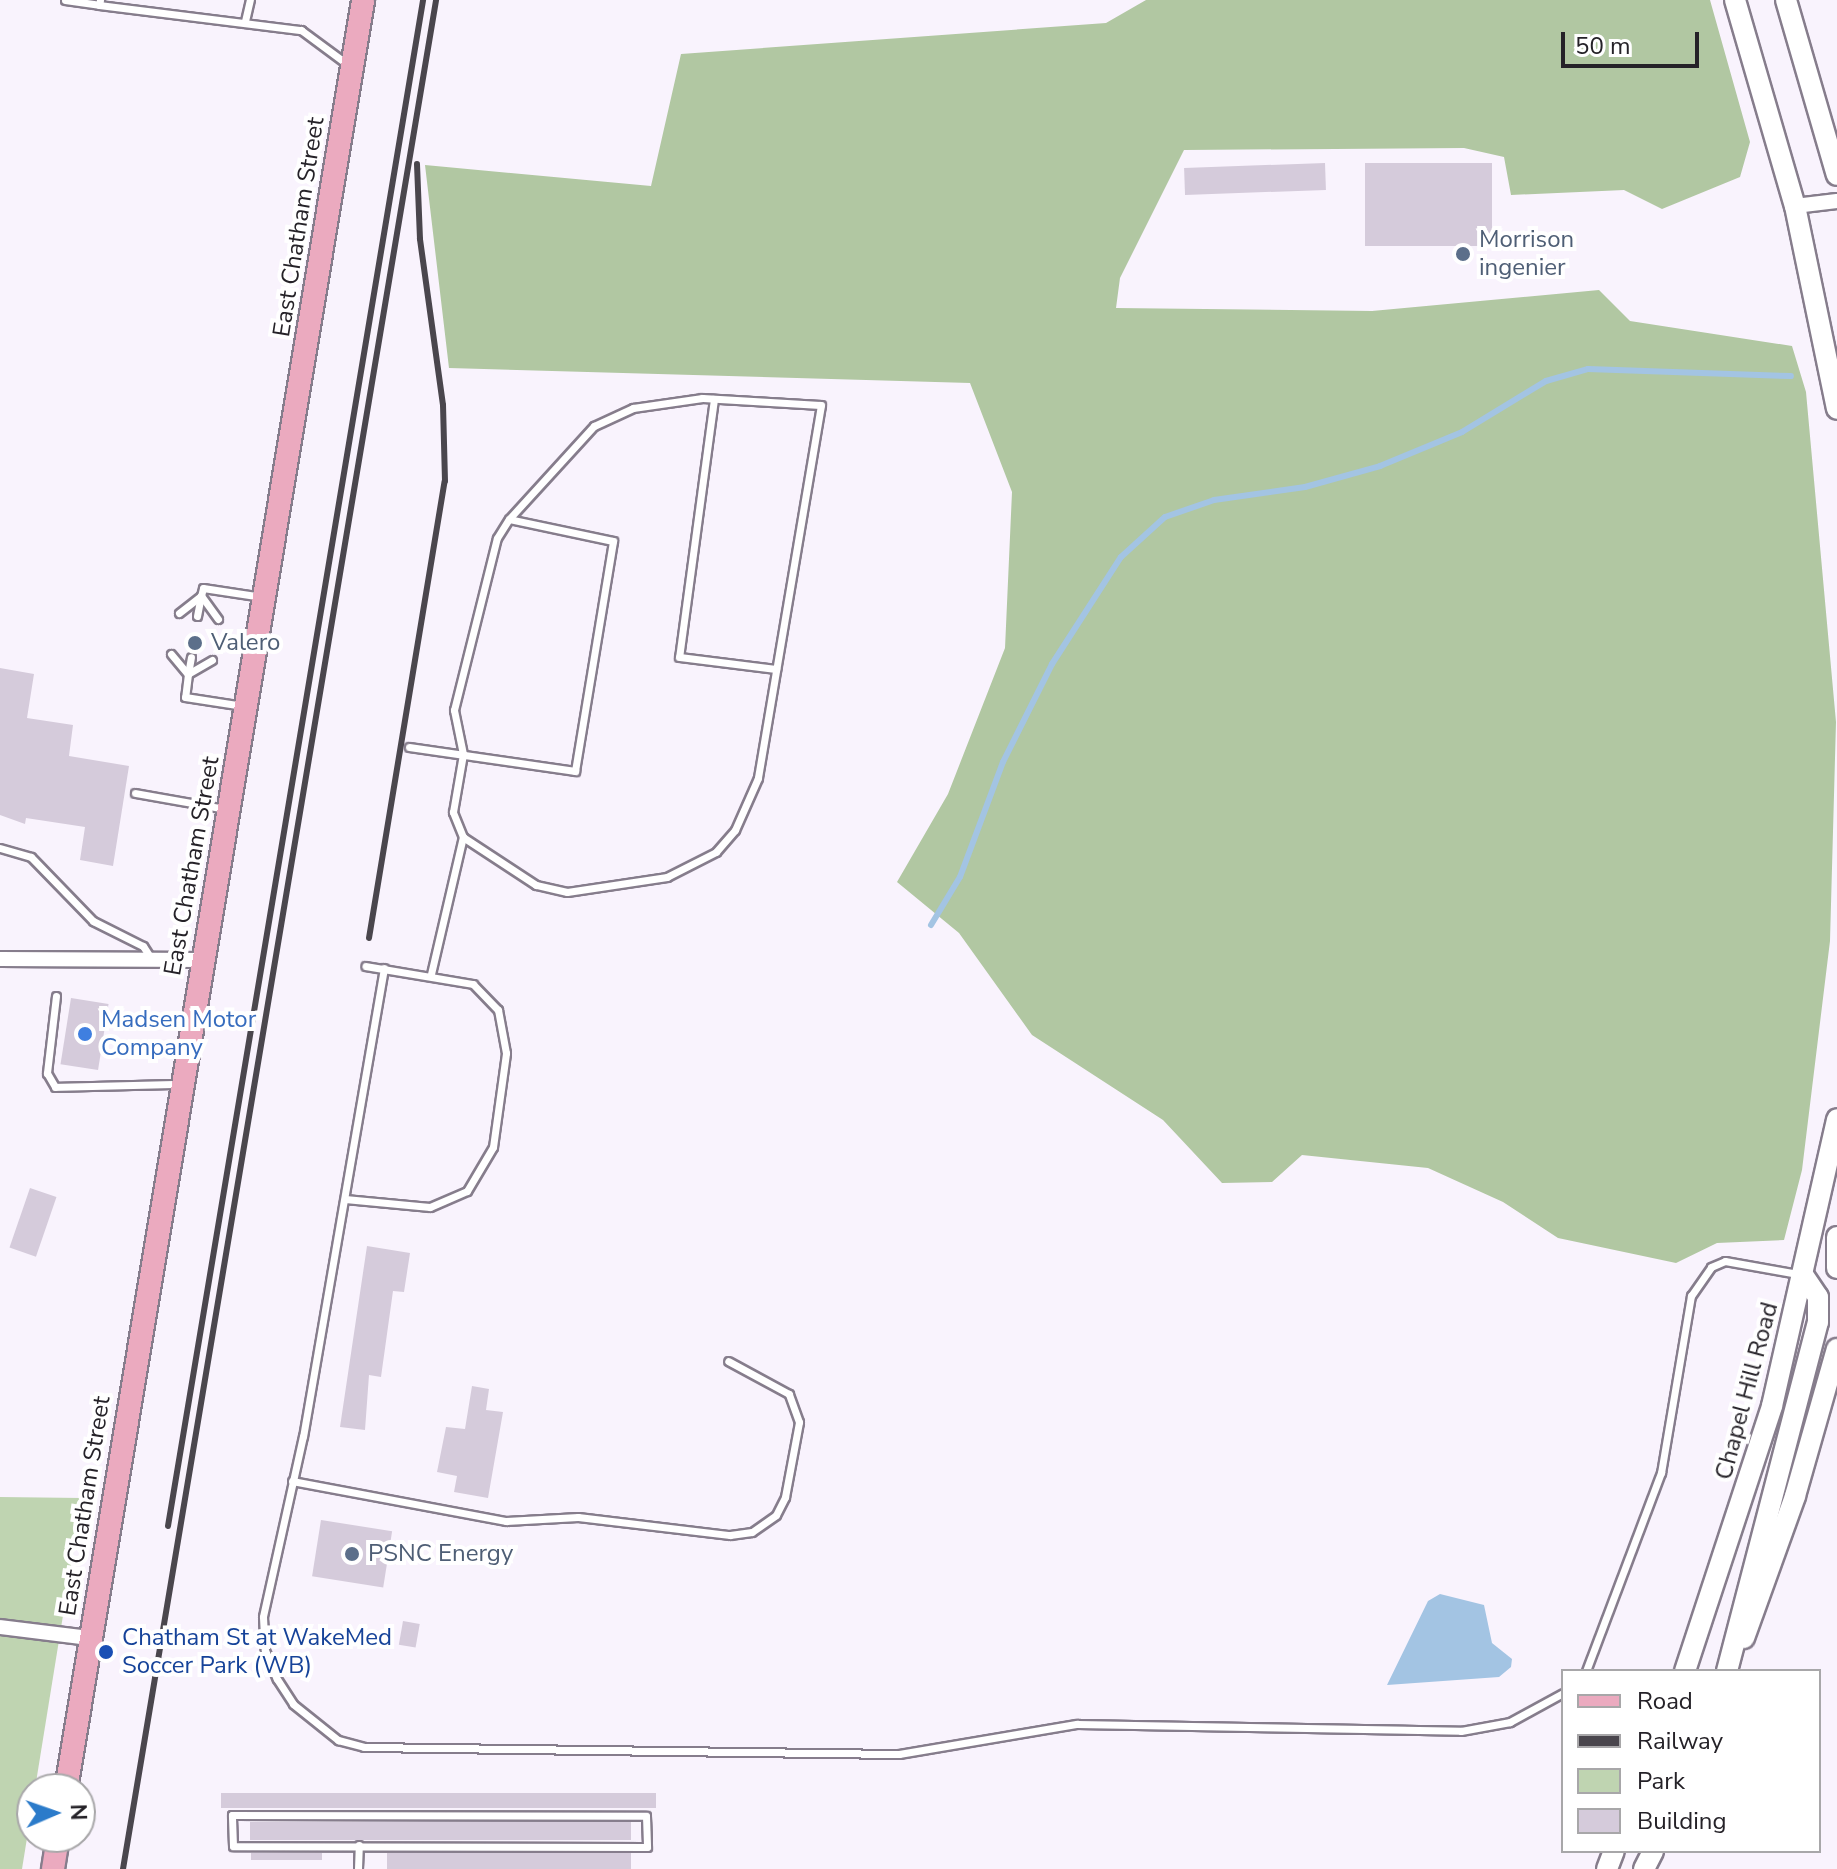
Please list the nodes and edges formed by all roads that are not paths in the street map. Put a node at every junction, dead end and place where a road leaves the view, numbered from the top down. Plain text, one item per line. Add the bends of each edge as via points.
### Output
1 (65, 0) edge
2 (250, 0) edge
3 (363, 0) edge
4 (1735, 0) edge
5 (1786, 0) edge
6 (100, 2) edge
7 (245, 21) junction
8 (352, 69) junction
9 (1837, 175) edge
10 (1837, 201) edge
11 (1795, 206) junction
12 (714, 399) junction
13 (1837, 409) edge
14 (509, 519) junction
15 (201, 596) junction
16 (264, 597) junction
17 (179, 613) dead end
18 (197, 616) dead end
19 (218, 619) dead end
20 (171, 654) dead end
21 (191, 657) dead end
22 (212, 660) dead end
23 (776, 669) junction
24 (188, 674) junction
25 (245, 707) junction
26 (409, 747) dead end
27 (463, 754) junction
28 (135, 793) dead end
29 (228, 810) junction
30 (463, 837) junction
31 (0, 848) edge
32 (0, 959) edge
33 (203, 960) junction
34 (153, 961) junction
35 (366, 966) dead end
36 (384, 968) junction
37 (431, 974) junction
38 (56, 996) dead end
39 (182, 1084) junction
40 (1837, 1119) edge
41 (345, 1199) junction
42 (1837, 1237) edge
43 (1837, 1268) edge
44 (1804, 1276) junction
45 (1837, 1349) edge
46 (728, 1361) dead end
47 (292, 1481) junction
48 (0, 1627) edge
49 (90, 1638) junction
50 (1587, 1669) edge
51 (1686, 1669) edge
52 (1730, 1669) edge
53 (1730, 1669) edge
54 (1561, 1694) edge
55 (69, 1773) edge
56 (359, 1845) junction
57 (358, 1869) edge

1 - 6 lane
2 - 7 lane
3 - 8 main road, East Chatham Street
4 - 11 main road
5 - 9 main road
6 - 7 lane
7 - 8 lane via 301,30
8 - 16 main road, East Chatham Street
10 - 11 street
11 - 13 main road
12 - 14 lane via 670,400 594,426
12 - 23 lane via 679,657
12 - 23 lane via 821,405
14 - 27 lane via 485,579 454,710
14 - 27 lane via 613,541 575,771
15 - 16 lane via 203,588
15 - 17 lane
15 - 18 lane
15 - 19 lane
16 - 25 main road, East Chatham Street
20 - 24 lane
21 - 24 lane
22 - 24 lane
23 - 30 lane via 752,799 735,830 695,866 637,886 567,892 523,879
24 - 25 lane via 185,697
25 - 29 main road, East Chatham Street
26 - 27 lane
27 - 30 lane via 453,812
28 - 29 lane
29 - 33 main road, East Chatham Street
30 - 37 lane
31 - 34 lane via 31,857 93,921 143,946
32 - 34 street
33 - 34 street
33 - 39 main road, East Chatham Street
35 - 36 lane
36 - 37 lane
36 - 41 lane
37 - 41 lane via 485,993 504,1029 487,1164 467,1191 442,1204
38 - 39 lane via 47,1073 55,1087
39 - 49 main road, East Chatham Street
40 - 44 main road, Chapel Hill Road
41 - 47 lane
42 - 43 main road
44 - 50 lane via 1725,1261 1711,1267 1691,1296 1661,1473
44 - 51 main road, Chapel Hill Road via 1734,1536
44 - 52 main road via 1818,1297 1818,1322
45 - 53 main road via 1795,1496
46 - 47 lane via 789,1394 799,1422 785,1497 776,1515 752,1532 730,1535 600,1518 506,1521
47 - 54 lane via 263,1617 265,1650 293,1704 338,1740 364,1747 899,1754 1077,1724 1461,1731 1510,1722
48 - 49 street
49 - 55 main road, East Chatham Street
56 - 56 lane via 647,1847 646,1816 232,1815 233,1846
56 - 57 lane

